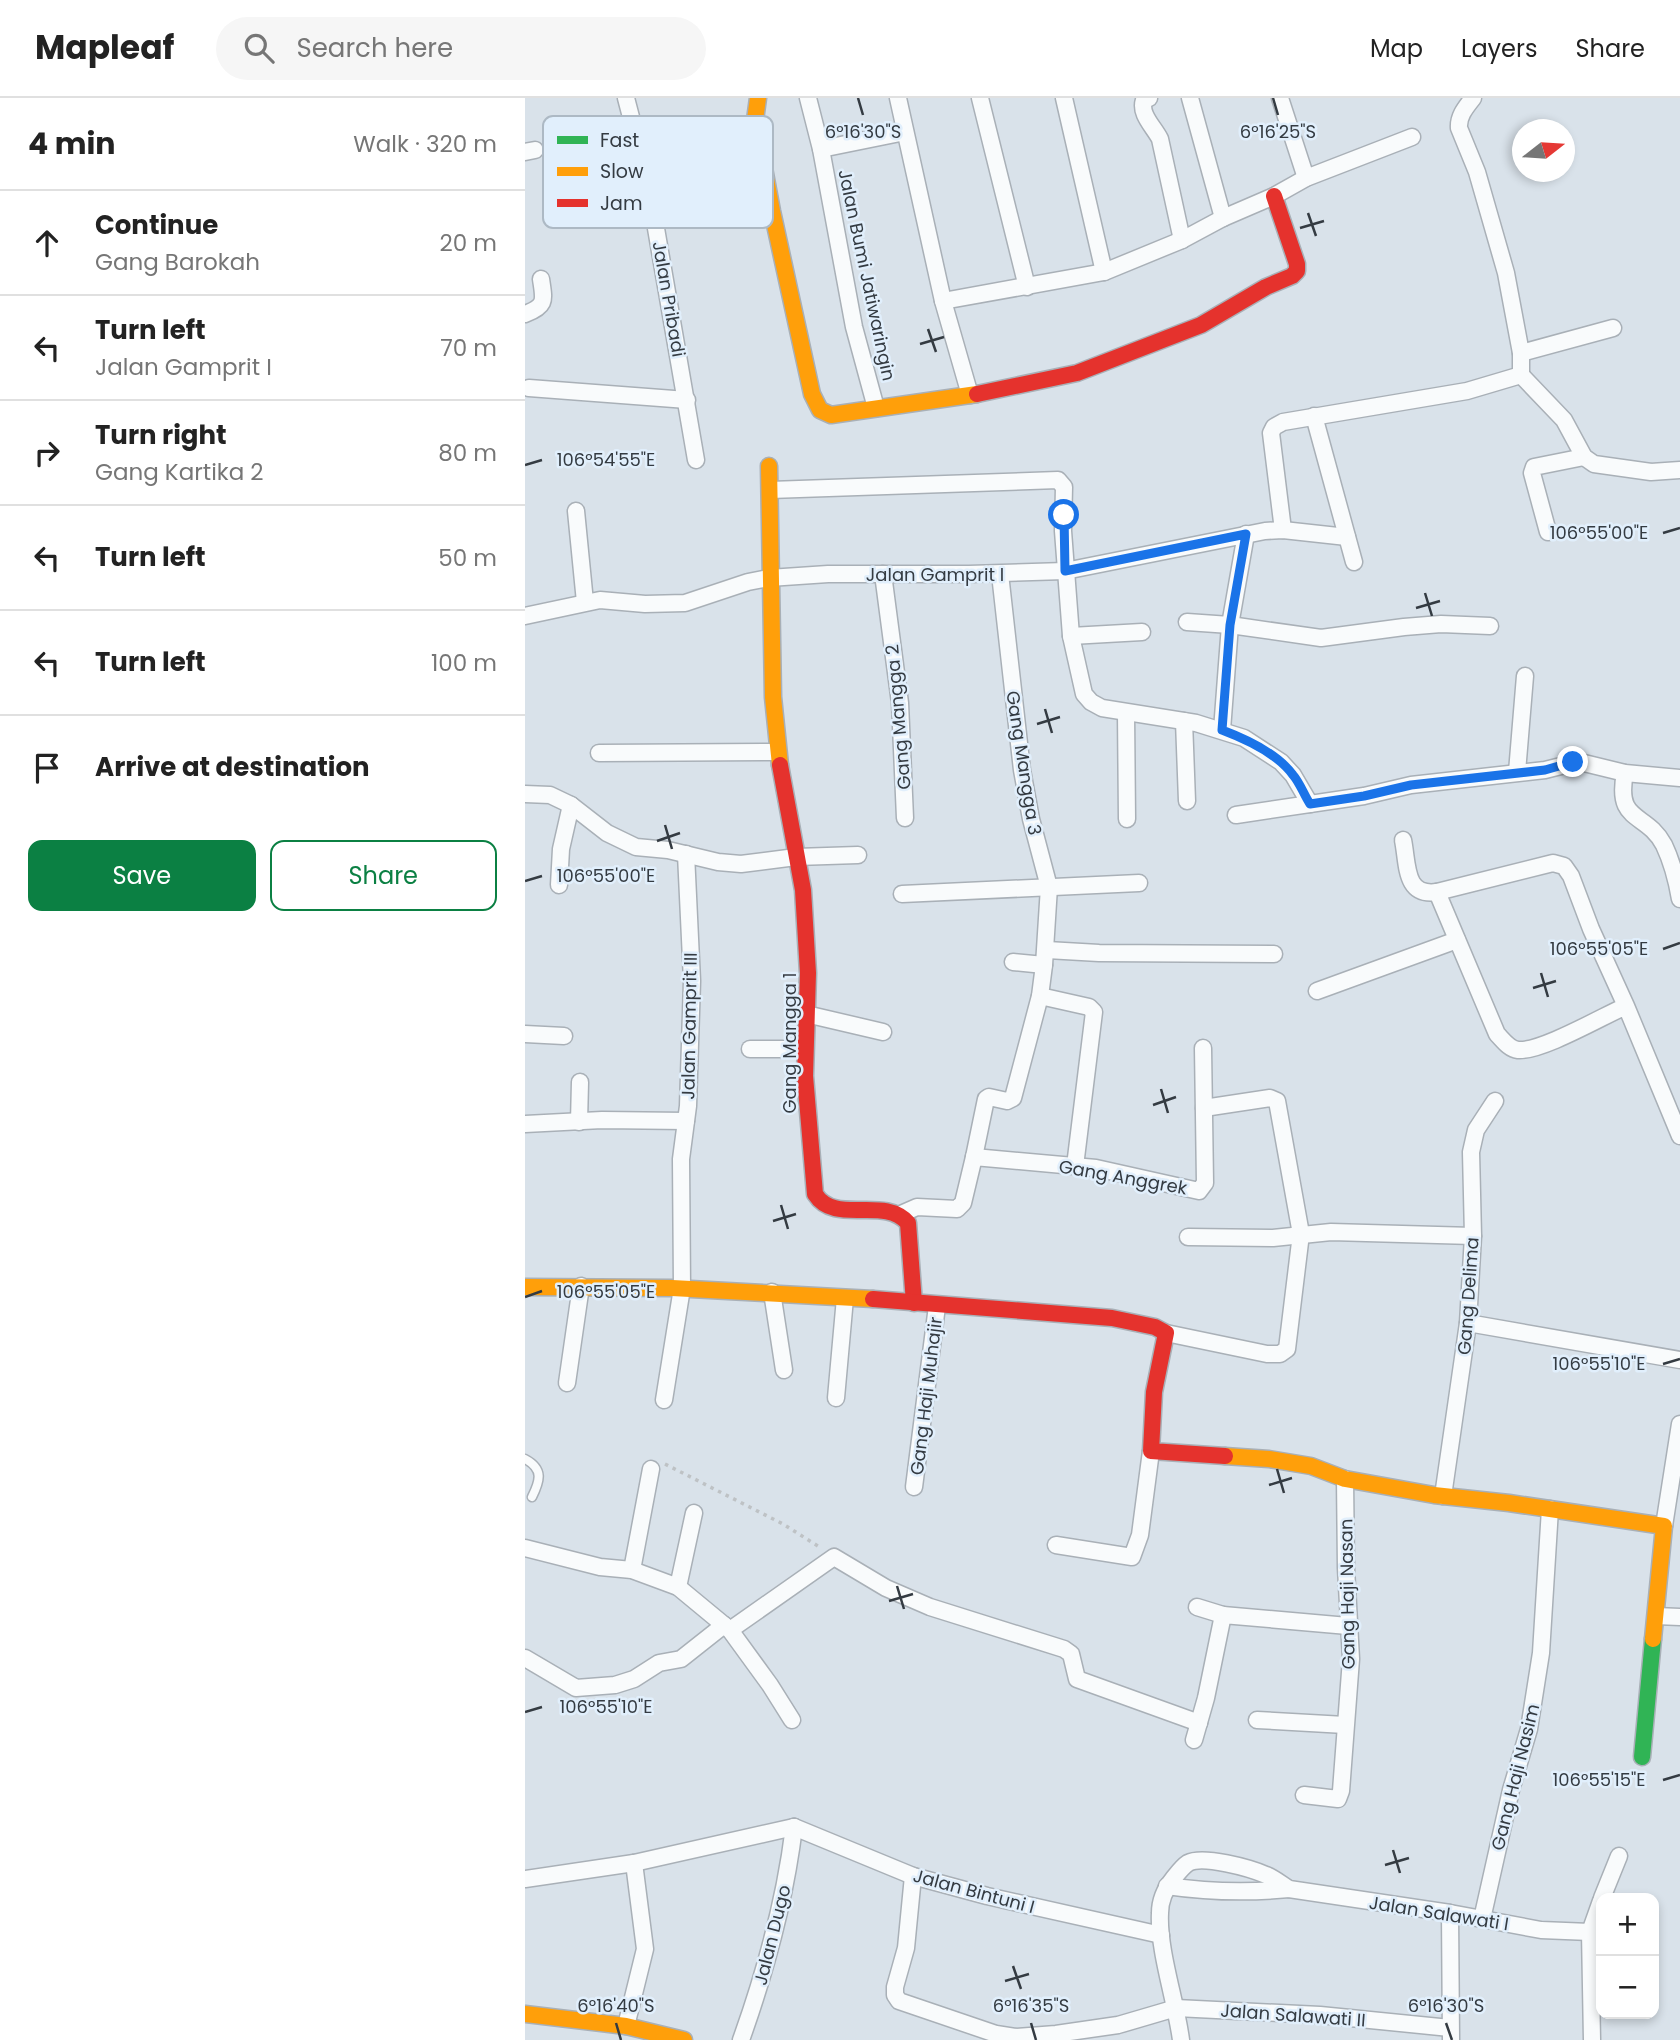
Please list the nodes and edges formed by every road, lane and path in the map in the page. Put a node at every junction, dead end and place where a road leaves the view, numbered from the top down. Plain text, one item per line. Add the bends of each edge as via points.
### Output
1 (626, 98) edge
2 (758, 98) edge
3 (809, 98) edge
4 (898, 98) edge
5 (980, 98) edge
6 (1064, 98) edge
7 (1149, 98) edge
8 (1189, 98) edge
9 (1280, 98) edge
10 (1473, 98) edge
11 (631, 116) edge
12 (756, 116) edge
13 (905, 132) junction
14 (1412, 137) dead end
15 (821, 149) junction
16 (1306, 178) junction
17 (1274, 196) junction
18 (773, 216) edge
19 (1223, 218) junction
20 (656, 228) edge
21 (1182, 240) junction
22 (1104, 272) junction
23 (541, 279) dead end
24 (1027, 287) junction
25 (943, 300) junction
26 (525, 314) edge
27 (1613, 328) dead end
28 (1521, 353) junction
29 (1521, 375) junction
30 (529, 388) dead end
31 (970, 395) junction
32 (687, 400) junction
33 (876, 408) junction
34 (1314, 416) junction
35 (1584, 457) junction
36 (696, 460) dead end
37 (769, 466) dead end
38 (1680, 470) edge
39 (770, 490) junction
40 (576, 511) dead end
41 (1283, 530) junction
42 (1548, 532) dead end
43 (1246, 534) junction
44 (1347, 537) junction
45 (1354, 562) dead end
46 (1065, 571) junction
47 (883, 574) junction
48 (1000, 574) junction
49 (769, 578) junction
50 (585, 602) junction
51 (525, 616) edge
52 (1187, 622) dead end
53 (1230, 625) junction
54 (1490, 626) dead end
55 (1142, 632) dead end
56 (1071, 636) junction
57 (1525, 676) dead end
58 (1126, 713) junction
59 (1184, 721) junction
60 (1222, 730) junction
61 (778, 752) junction
62 (599, 753) dead end
63 (1517, 772) junction
64 (1625, 773) junction
65 (1680, 778) edge
66 (525, 794) edge
67 (1187, 801) dead end
68 (1310, 804) junction
69 (571, 805) junction
70 (1235, 815) dead end
71 (905, 818) dead end
72 (1127, 819) dead end
73 (1403, 840) dead end
74 (686, 854) junction
75 (858, 855) dead end
76 (796, 857) junction
77 (1678, 881) edge
78 (1139, 883) dead end
79 (559, 885) dead end
80 (1049, 887) junction
81 (1437, 892) junction
82 (902, 894) dead end
83 (1680, 899) edge
84 (1457, 940) junction
85 (1274, 954) dead end
86 (1045, 958) junction
87 (1013, 962) dead end
88 (1317, 991) dead end
89 (1040, 996) junction
90 (1626, 1006) junction
91 (806, 1014) junction
92 (883, 1032) dead end
93 (525, 1034) edge
94 (563, 1037) dead end
95 (1203, 1048) dead end
96 (750, 1049) dead end
97 (805, 1049) junction
98 (580, 1082) dead end
99 (1495, 1101) dead end
100 (1204, 1108) junction
101 (685, 1121) junction
102 (579, 1122) junction
103 (525, 1124) edge
104 (1680, 1136) edge
105 (974, 1157) junction
106 (1075, 1166) junction
107 (901, 1214) junction
108 (1301, 1234) junction
109 (1473, 1236) junction
110 (1188, 1237) dead end
111 (581, 1286) junction
112 (525, 1287) edge
113 (682, 1288) junction
114 (772, 1292) junction
115 (845, 1298) junction
116 (914, 1303) junction
117 (937, 1306) junction
118 (1468, 1322) junction
119 (1166, 1333) junction
120 (1680, 1360) edge
121 (784, 1370) dead end
122 (567, 1383) dead end
123 (836, 1398) dead end
124 (664, 1400) dead end
125 (1680, 1423) edge
126 (1151, 1451) junction
127 (525, 1459) edge
128 (651, 1469) joint
129 (1346, 1479) junction
130 (914, 1487) dead end
131 (1443, 1496) junction
132 (532, 1497) dead end
133 (1550, 1509) junction
134 (694, 1513) dead end
135 (1664, 1526) junction
136 (1056, 1545) dead end
137 (525, 1548) edge
138 (834, 1557) junction
139 (632, 1570) junction
140 (678, 1587) junction
141 (1198, 1607) dead end
142 (1223, 1615) junction
143 (1656, 1616) junction
144 (1680, 1617) edge
145 (1348, 1626) junction
146 (727, 1627) junction
147 (525, 1658) edge
148 (792, 1720) dead end
149 (1257, 1720) dead end
150 (1199, 1723) junction
151 (1345, 1725) junction
152 (1194, 1740) dead end
153 (1642, 1757) dead end
154 (1304, 1795) dead end
155 (794, 1827) junction
156 (1619, 1856) dead end
157 (634, 1863) junction
158 (913, 1876) junction
159 (525, 1879) edge
160 (1167, 1886) junction
161 (1289, 1889) junction
162 (1604, 1893) edge
163 (1450, 1913) junction
164 (1596, 1916) edge
165 (1482, 1919) junction
166 (1590, 1932) junction
167 (1161, 1935) junction
168 (1177, 2008) junction
169 (525, 2014) edge
170 (626, 2026) junction
171 (1451, 2034) edge
172 (684, 2040) edge
173 (741, 2040) edge
174 (1181, 2040) edge
175 (1591, 2040) edge

1 - 11 street, Jalan Pribadi
2 - 12 street
3 - 15 street, Jalan Bumi Jatiwaringin
4 - 13 street
5 - 24 street
6 - 22 street
7 - 21 street via 1142,106 1160,139
8 - 19 street
9 - 16 street
10 - 28 street via 1458,121 1459,128 1477,172 1506,273
13 - 15 street
13 - 25 street
14 - 16 street
15 - 33 street, Jalan Bumi Jatiwaringin via 854,327
16 - 17 street
17 - 19 street
17 - 31 street, Jalan Bumi Jatiwaringin via 1297,264 1292,276 1266,286 1201,325 1077,373
18 - 33 street via 816,403 831,415
19 - 21 street
20 - 32 street, Jalan Pribadi
21 - 22 street
22 - 24 street
23 - 26 street via 541,305
24 - 25 street
25 - 31 street
27 - 28 street
28 - 29 street
29 - 34 street via 1467,391
29 - 35 street via 1565,419
30 - 32 street
31 - 33 street, Jalan Bumi Jatiwaringin
32 - 36 street, Jalan Pribadi
34 - 41 street via 1283,422 1271,433
34 - 44 street
35 - 38 street via 1621,470
35 - 42 street via 1534,467
37 - 39 street, Gang Mangga 1
39 - 46 street via 1058,480 1064,486
39 - 49 street, Gang Mangga 1
40 - 50 street
41 - 43 street, Jalan Gamprit I
41 - 44 street, Jalan Gamprit I
43 - 46 street, Jalan Gamprit I
43 - 53 street
44 - 45 street
46 - 48 street, Jalan Gamprit I
46 - 56 street
47 - 48 street, Jalan Gamprit I
47 - 49 street, Jalan Gamprit I
47 - 71 street, Gang Mangga 2 via 900,703
48 - 80 street, Gang Mangga 3 via 1022,770
49 - 50 street, Jalan Gamprit I via 685,603
49 - 61 street, Gang Mangga 1
50 - 51 street, Jalan Gamprit I
52 - 53 street
53 - 54 street via 1321,638 1441,624
53 - 60 street
55 - 56 street
56 - 58 street via 1084,694 1101,708
57 - 63 street
58 - 59 street
58 - 72 street
59 - 60 street
59 - 67 street
60 - 68 street via 1281,762
61 - 62 street
61 - 76 street, Gang Mangga 1
63 - 64 street via 1573,762
63 - 68 street
64 - 65 street
64 - 77 street via 1621,792 1626,806 1664,844
66 - 69 street via 550,795
68 - 70 street
69 - 74 street via 621,841
69 - 79 street
73 - 81 street via 1412,885 1425,894
74 - 76 street via 741,864
74 - 101 street, Jalan Gamprit III via 692,981
75 - 76 street
76 - 91 street, Gang Mangga 1 via 803,890
77 - 83 street
78 - 80 street
80 - 82 street
80 - 86 street, Gang Mangga 3
81 - 84 street
81 - 90 street via 1553,863 1564,866
84 - 88 street
84 - 90 street via 1497,1034 1516,1051 1534,1049
85 - 86 street via 1099,953
86 - 87 street
86 - 89 street, Gang Mangga 3
89 - 105 street, Gang Mangga 3 via 1013,1098 986,1099
89 - 106 street via 1094,1012
90 - 104 street
91 - 92 street
91 - 97 street, Gang Mangga 1
93 - 94 street
95 - 100 street, Gang Anggrek
96 - 97 street
97 - 107 street, Gang Mangga 1 via 815,1194 822,1203 836,1207
98 - 102 street
99 - 109 street, Gang Delima via 1476,1130 1471,1152
100 - 106 street, Gang Anggrek via 1205,1183 1199,1191
100 - 108 street via 1270,1098 1277,1101
101 - 102 street, Jalan Gamprit III
101 - 113 street
102 - 103 street, Jalan Gamprit III
105 - 106 street, Gang Anggrek
105 - 107 street via 963,1203 957,1209 917,1207
107 - 116 street via 908,1223
108 - 109 street
108 - 110 street
108 - 119 street via 1287,1349 1267,1354
109 - 118 street, Gang Delima
111 - 112 street
111 - 113 street
111 - 122 street
113 - 114 street
113 - 124 street
114 - 115 street
114 - 121 street
115 - 116 street
115 - 123 street
116 - 117 street
117 - 119 street via 1112,1318
117 - 130 street, Gang Haji Muhajir
118 - 120 street
118 - 131 street, Gang Delima
119 - 126 street via 1150,1419
125 - 135 street
126 - 129 street via 1269,1459 1311,1466
126 - 136 street via 1140,1535 1132,1557
127 - 132 lane via 534,1464 540,1481
128 - 138 path via 664,1463 783,1524
128 - 139 street
129 - 131 street
129 - 145 street, Gang Haji Nasan
131 - 133 street
133 - 135 street
133 - 165 street, Gang Haji Nasim via 1541,1653 1529,1729
134 - 140 street
135 - 143 street
137 - 139 street via 600,1567
138 - 146 street
138 - 150 street via 930,1608 1064,1648 1071,1654 1077,1679
139 - 140 street
140 - 146 street
141 - 142 street
142 - 145 street
142 - 150 street
143 - 144 street
143 - 153 street
145 - 151 street, Gang Haji Nasan via 1351,1659
146 - 147 street via 681,1659 659,1663 615,1685 576,1688
146 - 148 street
149 - 151 street
150 - 152 street
151 - 154 street, Gang Haji Nasan via 1340,1796
155 - 157 street
155 - 158 street, Jalan Bintuni I
155 - 173 street, Jalan Dugo via 776,1931
156 - 162 street
157 - 159 street
157 - 170 street via 645,1949
158 - 167 street, Jalan Bintuni I
158 - 168 street, Jalan Salawati II via 906,1948 895,1987 899,2001 1015,2037 1118,2025
160 - 161 street, Jalan Salawati I via 1205,1892
160 - 161 street, Jalan Salawati I via 1188,1863 1210,1860 1266,1875
160 - 167 street via 1161,1900
161 - 163 street, Jalan Salawati I
163 - 165 street, Jalan Salawati I
163 - 171 street
164 - 166 street
165 - 166 street, Jalan Salawati I via 1541,1930
166 - 175 street
167 - 168 street
168 - 171 street, Jalan Salawati II via 1320,2015
168 - 174 street
169 - 170 street
170 - 172 street

